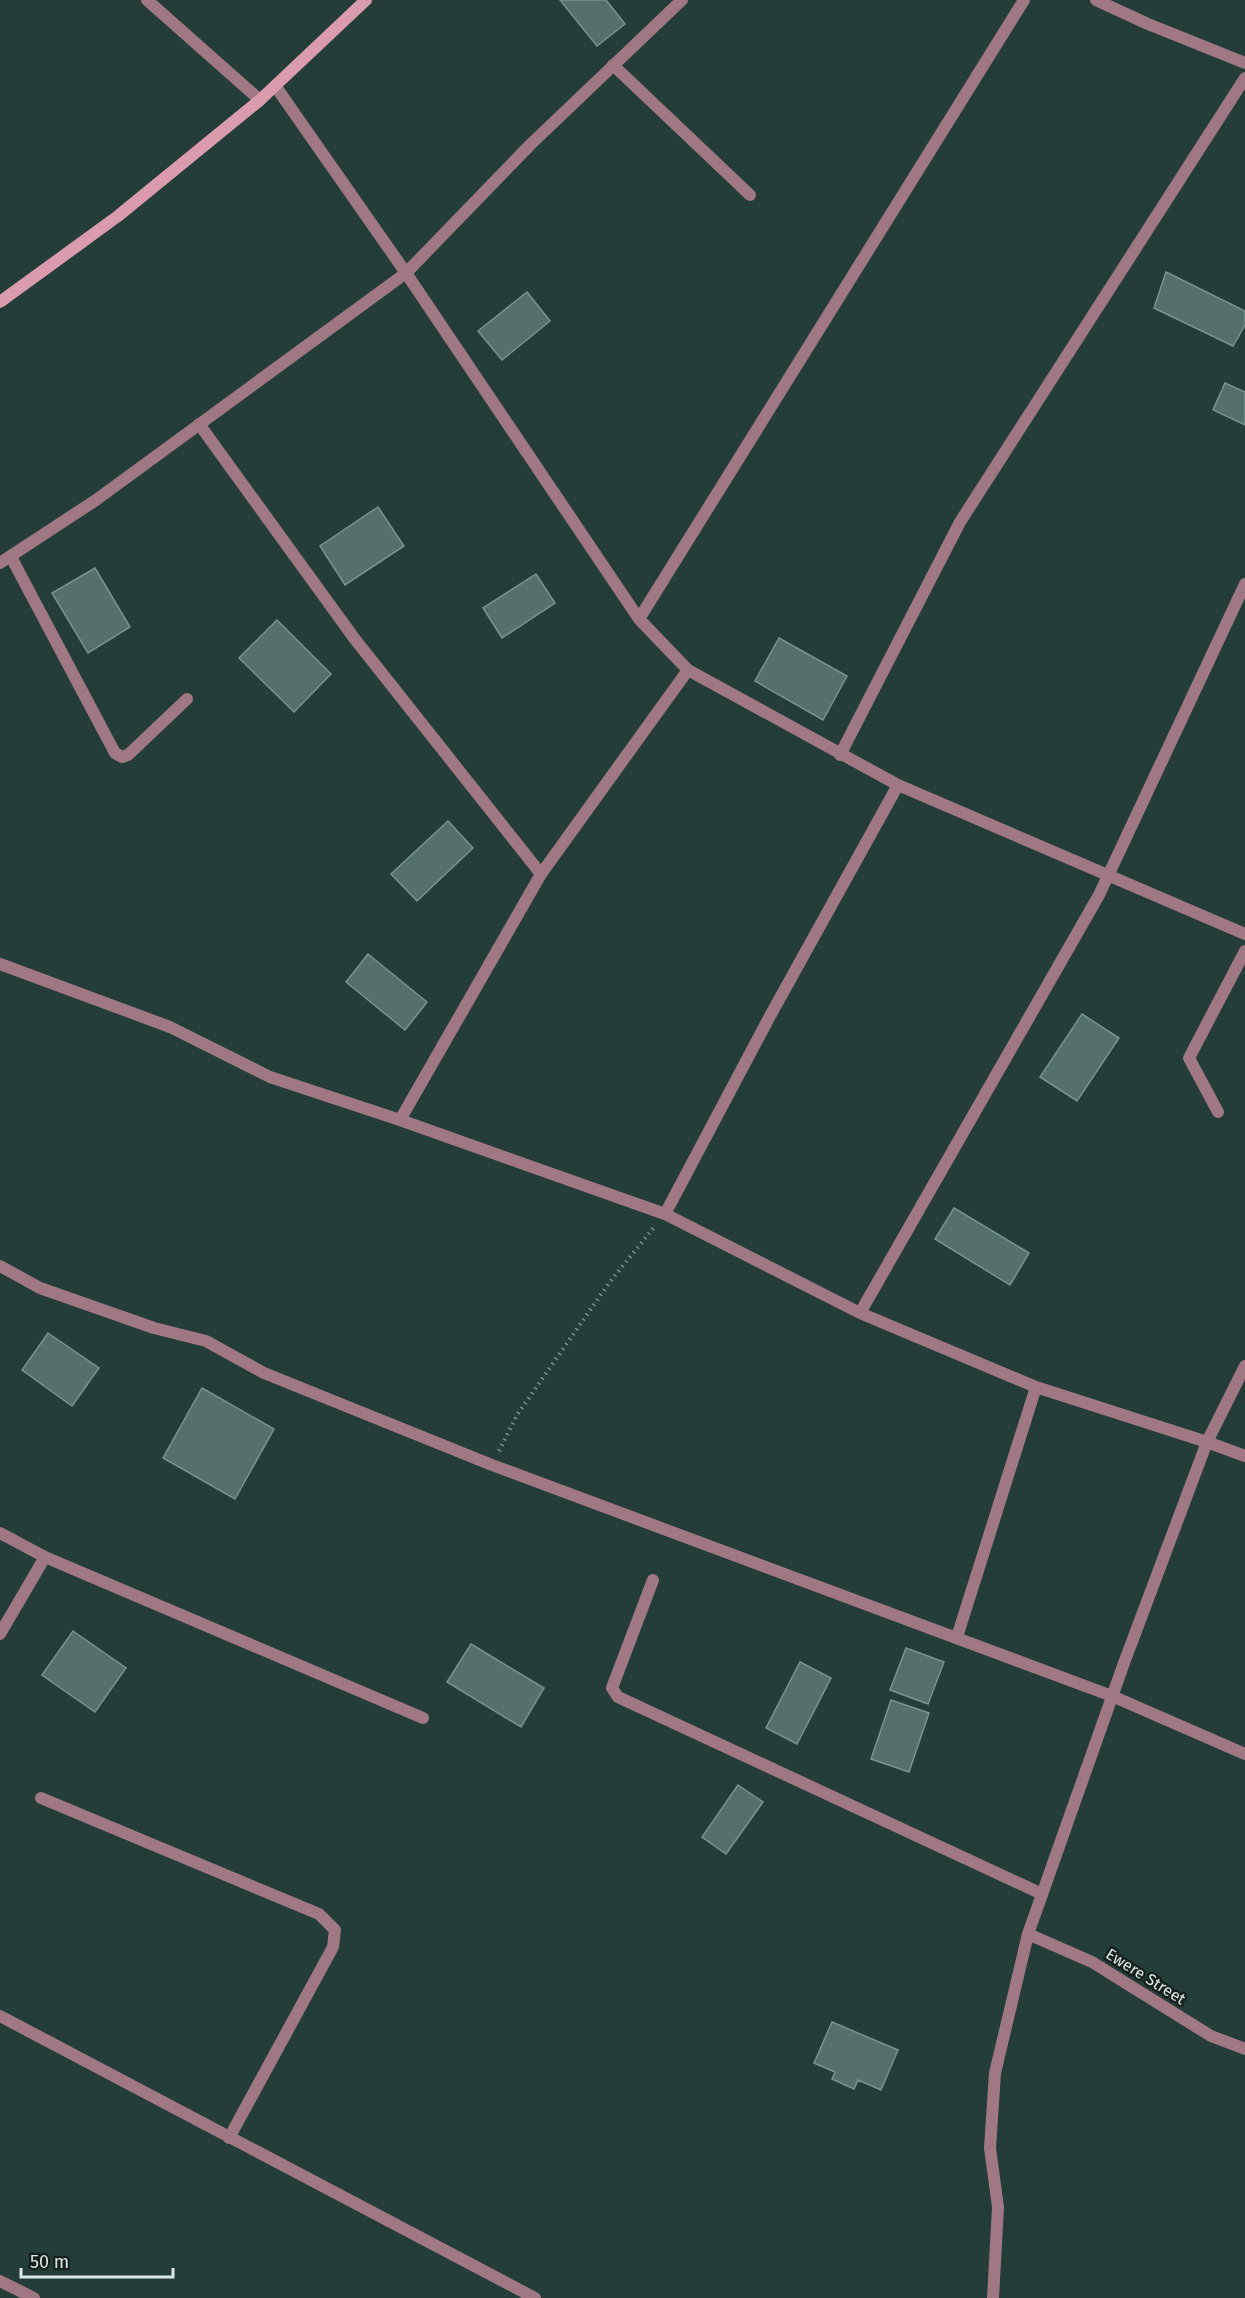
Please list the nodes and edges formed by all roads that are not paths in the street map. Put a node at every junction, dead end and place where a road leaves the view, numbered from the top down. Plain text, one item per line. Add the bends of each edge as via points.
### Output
1 (147, 0) edge
2 (366, 0) edge
3 (682, 0) edge
4 (1024, 0) edge
5 (1096, 0) edge
6 (1245, 63) edge
7 (613, 65) junction
8 (1245, 78) edge
9 (276, 87) junction
10 (260, 100) junction
11 (750, 195) dead end
12 (406, 273) junction
13 (0, 302) edge
14 (199, 424) junction
15 (5, 560) edge
16 (1245, 584) edge
17 (639, 619) junction
18 (688, 670) junction
19 (188, 699) dead end
20 (840, 755) junction
21 (898, 785) junction
22 (541, 874) junction
23 (1107, 876) junction
24 (1245, 934) edge
25 (1245, 951) edge
26 (0, 964) edge
27 (1218, 1112) dead end
28 (400, 1120) junction
29 (665, 1214) junction
30 (0, 1266) edge
31 (860, 1313) junction
32 (1245, 1366) edge
33 (1036, 1387) junction
34 (1207, 1442) junction
35 (1245, 1456) edge
36 (0, 1533) edge
37 (45, 1557) junction
38 (652, 1580) dead end
39 (0, 1634) edge
40 (957, 1637) junction
41 (1112, 1696) junction
42 (423, 1718) dead end
43 (1245, 1754) edge
44 (41, 1798) dead end
45 (1042, 1894) junction
46 (1028, 1934) junction
47 (0, 2016) edge
48 (1245, 2049) edge
49 (229, 2138) junction
50 (0, 2281) edge
51 (34, 2298) edge
52 (535, 2298) edge
53 (993, 2298) edge

1 - 10 street
2 - 9 street
3 - 7 street
4 - 17 street
5 - 6 street
7 - 11 street
7 - 12 street
8 - 20 street via 960,522
9 - 10 street
9 - 12 street
10 - 13 street via 118,216
12 - 14 street
12 - 17 street
14 - 15 street via 96,501
14 - 22 street via 354,638
15 - 19 street via 115,753 128,755
16 - 23 street
17 - 18 street
18 - 20 street
18 - 22 street
20 - 21 street
21 - 23 street
21 - 29 street
22 - 28 street
23 - 24 street
23 - 31 street
25 - 27 street via 1189,1058
26 - 28 street via 170,1027 270,1077
28 - 29 street
29 - 31 street
30 - 40 street via 40,1288 154,1328 206,1341 264,1373 492,1465
31 - 33 street
32 - 34 street
33 - 34 street
33 - 40 street
34 - 35 street
34 - 41 street
36 - 37 street
37 - 39 street
37 - 42 street
38 - 45 street via 612,1688 618,1697
40 - 41 street
41 - 43 street
41 - 45 street
44 - 49 street via 319,1914 335,1930 333,1947
45 - 46 street
46 - 48 street, Ewere Street via 1092,1962 1211,2036
46 - 53 street via 995,2073 990,2148 998,2207
47 - 49 street
49 - 52 street
50 - 51 street

